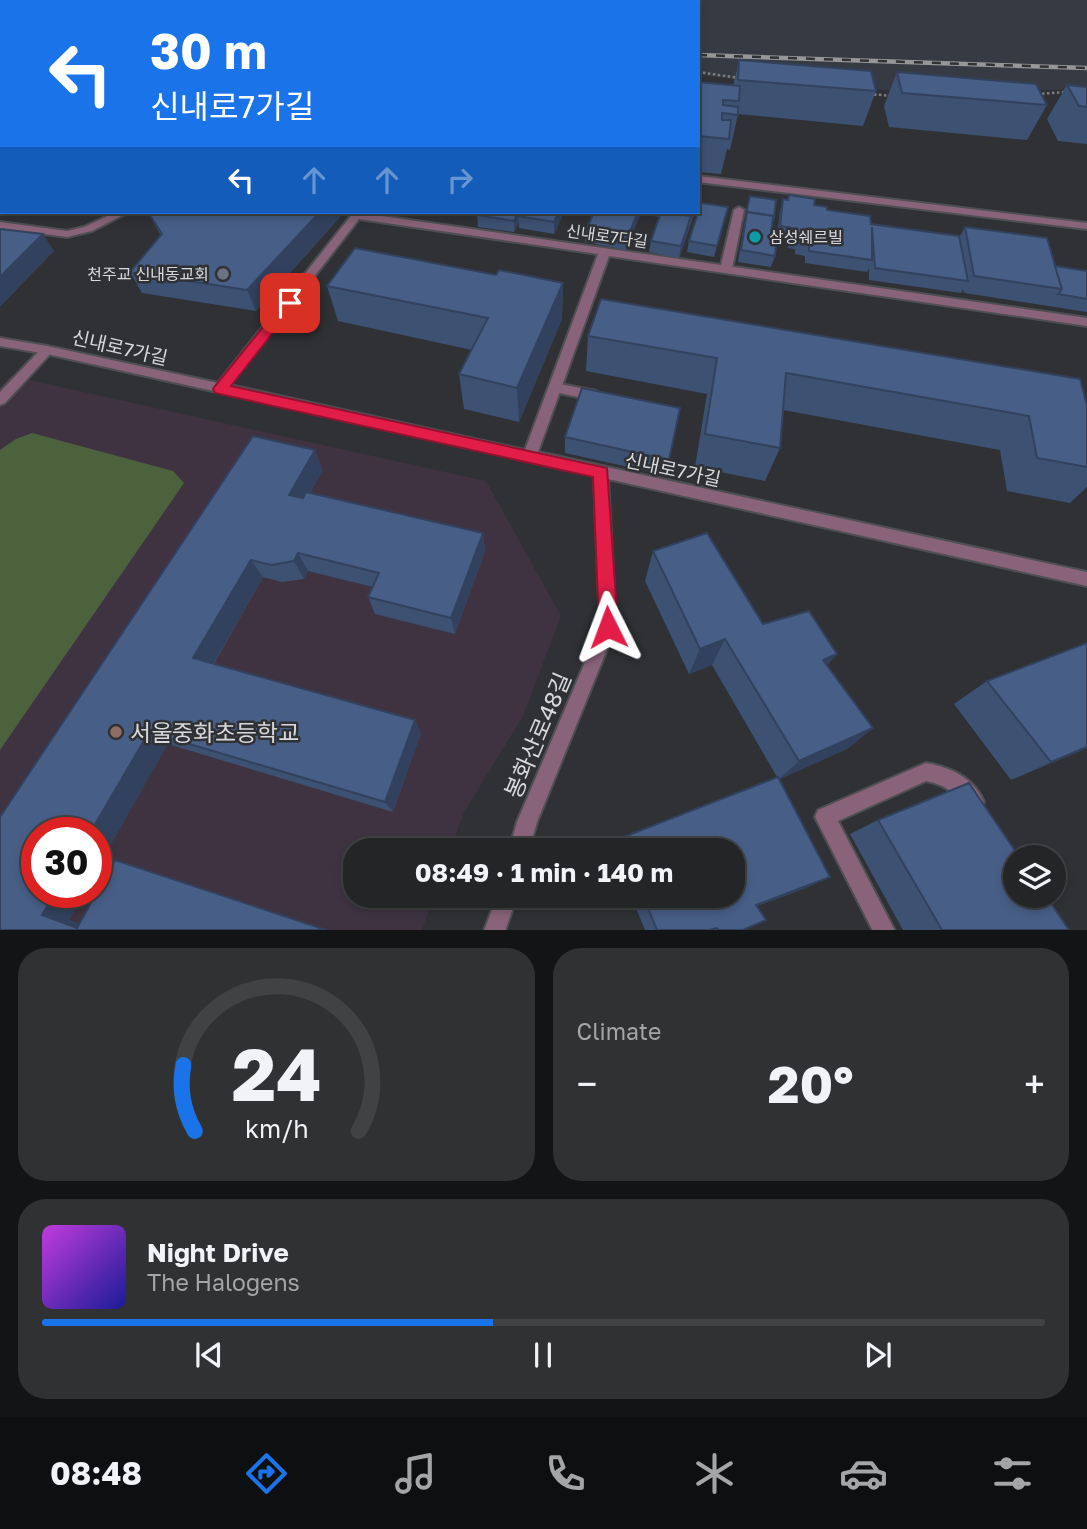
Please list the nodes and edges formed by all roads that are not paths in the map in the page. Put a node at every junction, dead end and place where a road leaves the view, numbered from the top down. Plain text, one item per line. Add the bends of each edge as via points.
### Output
1 (700, 179) edge
2 (739, 210) dead end
3 (120, 214) edge
4 (359, 214) edge
5 (0, 225) edge
6 (1087, 226) edge
7 (605, 251) junction
8 (726, 269) junction
9 (1087, 322) edge
10 (0, 342) edge
11 (47, 350) junction
12 (555, 388) junction
13 (220, 389) junction
14 (609, 399) edge
15 (0, 400) edge
16 (529, 457) junction
17 (601, 472) junction
18 (1087, 579) edge
19 (985, 820) edge
20 (522, 838) edge
21 (502, 908) edge
22 (494, 930) edge
23 (885, 930) edge

1 - 6 street
2 - 8 street
3 - 5 street via 67,234
4 - 7 street, 신내로7다길
4 - 13 street
7 - 8 street, 신내로7다길
7 - 12 street
8 - 9 street, 신내로7다길
10 - 11 street, 신내로7가길
11 - 13 street, 신내로7가길
11 - 15 street, 신내로7가길
12 - 14 street
12 - 16 street
13 - 16 street, 신내로7가길
16 - 17 street, 신내로7가길
17 - 18 street, 신내로7가길
17 - 20 street, 봉화산로48길 via 608,627
19 - 23 street via 963,786 943,774 926,772 825,817
21 - 22 street

